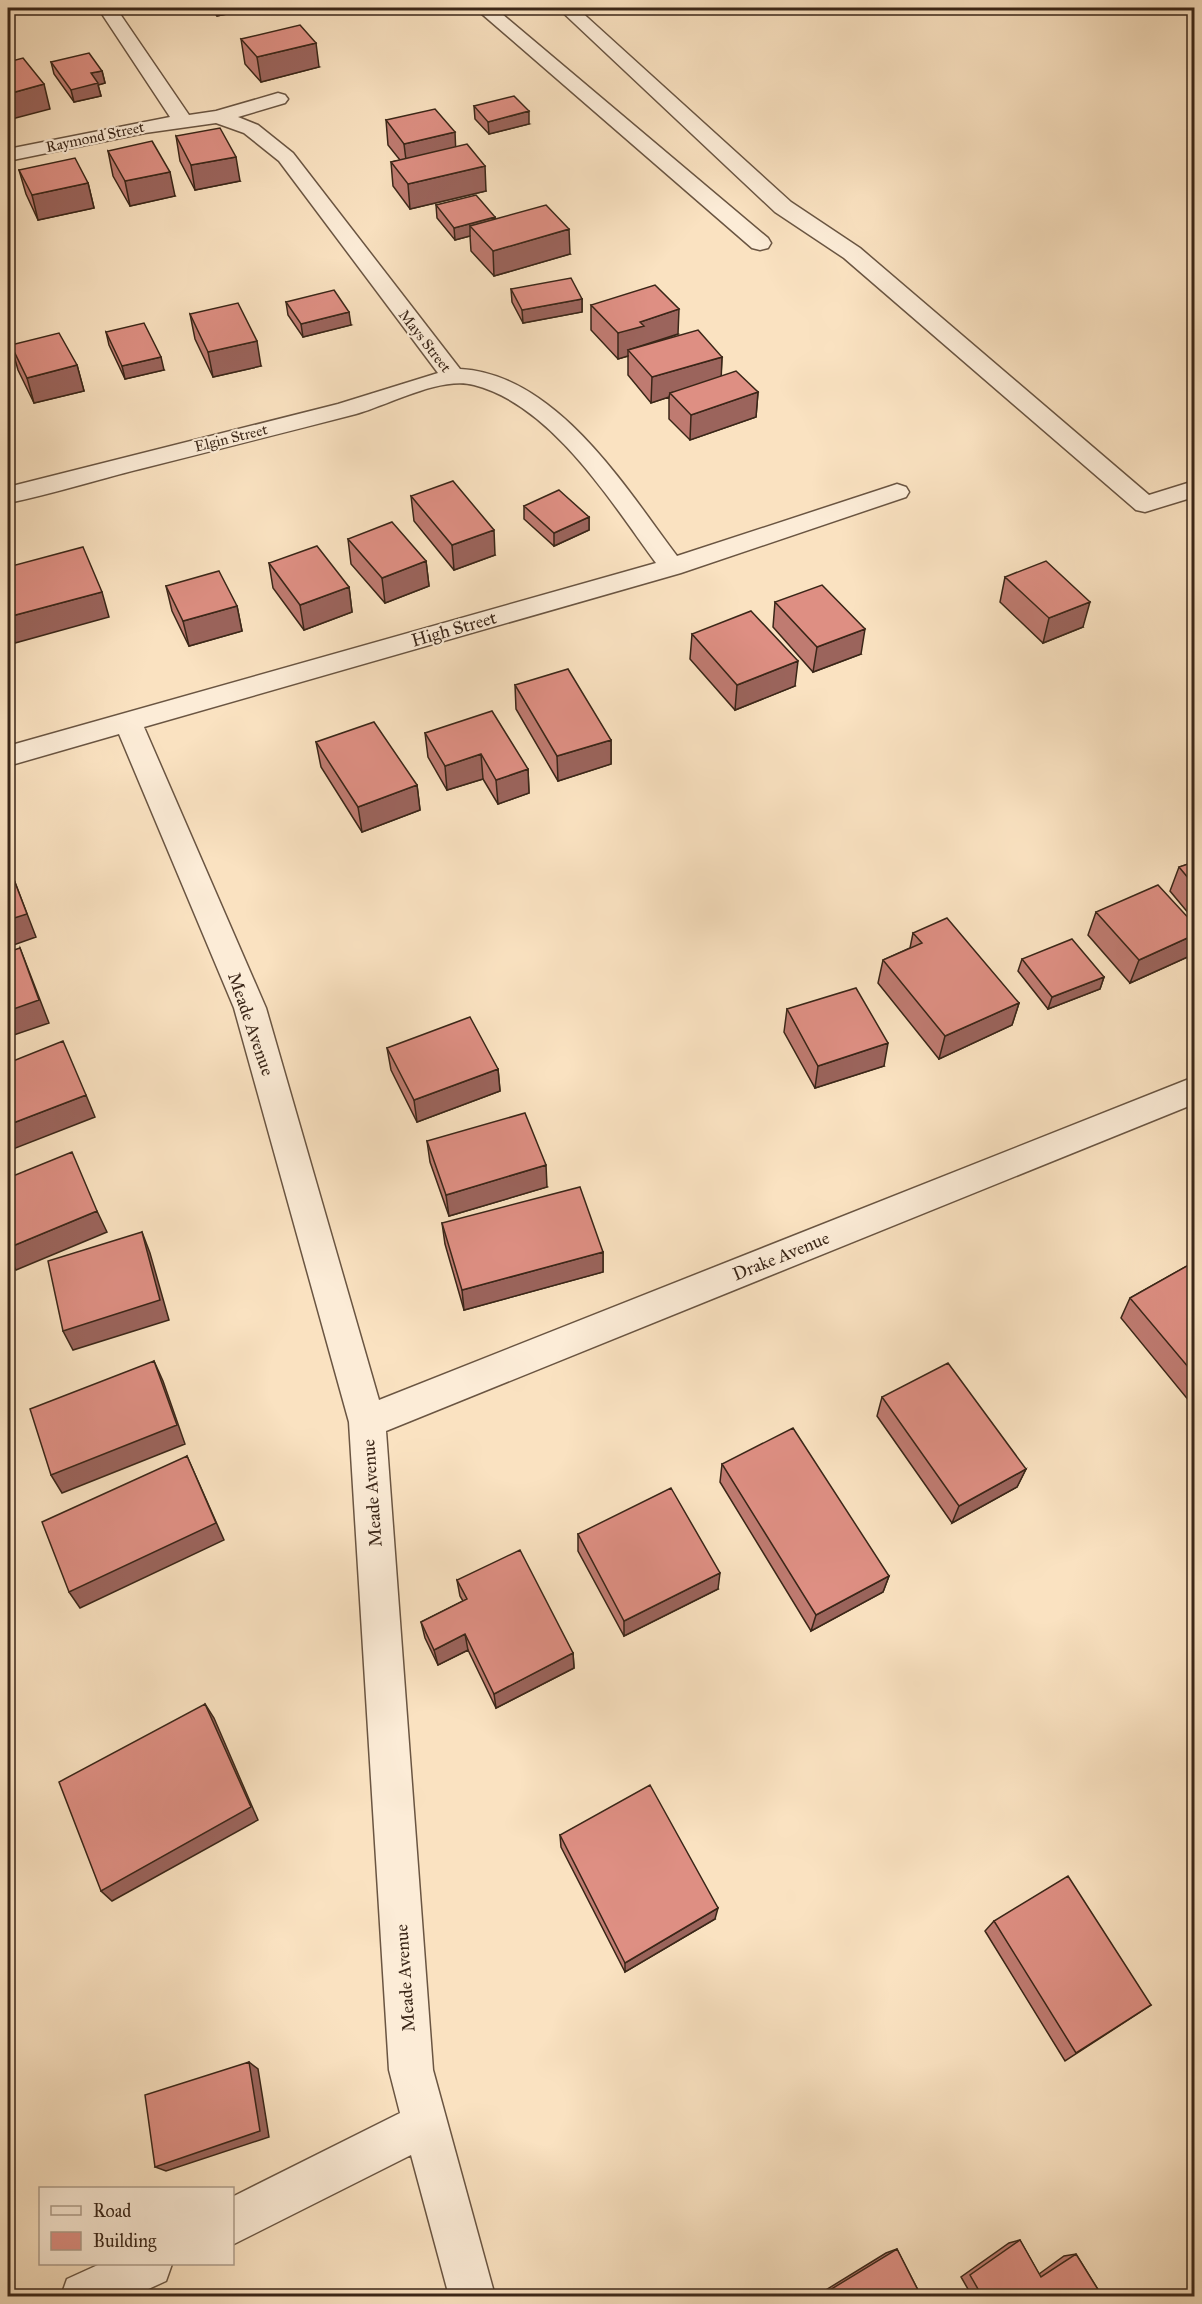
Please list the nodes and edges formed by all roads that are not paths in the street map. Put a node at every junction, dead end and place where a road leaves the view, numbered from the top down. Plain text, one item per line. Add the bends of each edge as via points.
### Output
1 (107, 8) edge
2 (484, 8) edge
3 (567, 8) edge
4 (278, 99) dead end
5 (218, 117) junction
6 (182, 120) junction
7 (8, 155) edge
8 (760, 243) dead end
9 (453, 376) junction
10 (1194, 489) edge
11 (897, 492) dead end
12 (8, 495) edge
13 (672, 567) junction
14 (128, 722) junction
15 (8, 756) edge
16 (1194, 1090) edge
17 (367, 1422) junction
18 (425, 2124) junction
19 (234, 2221) edge
20 (147, 2265) edge
21 (84, 2296) edge
22 (472, 2296) edge

1 - 6 street
2 - 8 street
3 - 10 street via 783,207 852,253 1145,504
4 - 5 street
5 - 6 street, Raymond Street
5 - 9 street, Mays Street via 251,129 286,157
6 - 7 street, Raymond Street
9 - 12 street, Elgin Street via 350,408
9 - 13 street, Mays Street via 496,384 557,424 578,444
11 - 13 street, High Street
13 - 14 street, High Street
14 - 15 street, High Street
14 - 17 street, Meade Avenue via 250,1008
16 - 17 street, Drake Avenue
17 - 18 street, Meade Avenue via 411,2070
18 - 19 street
18 - 22 street, Meade Avenue
20 - 21 street

